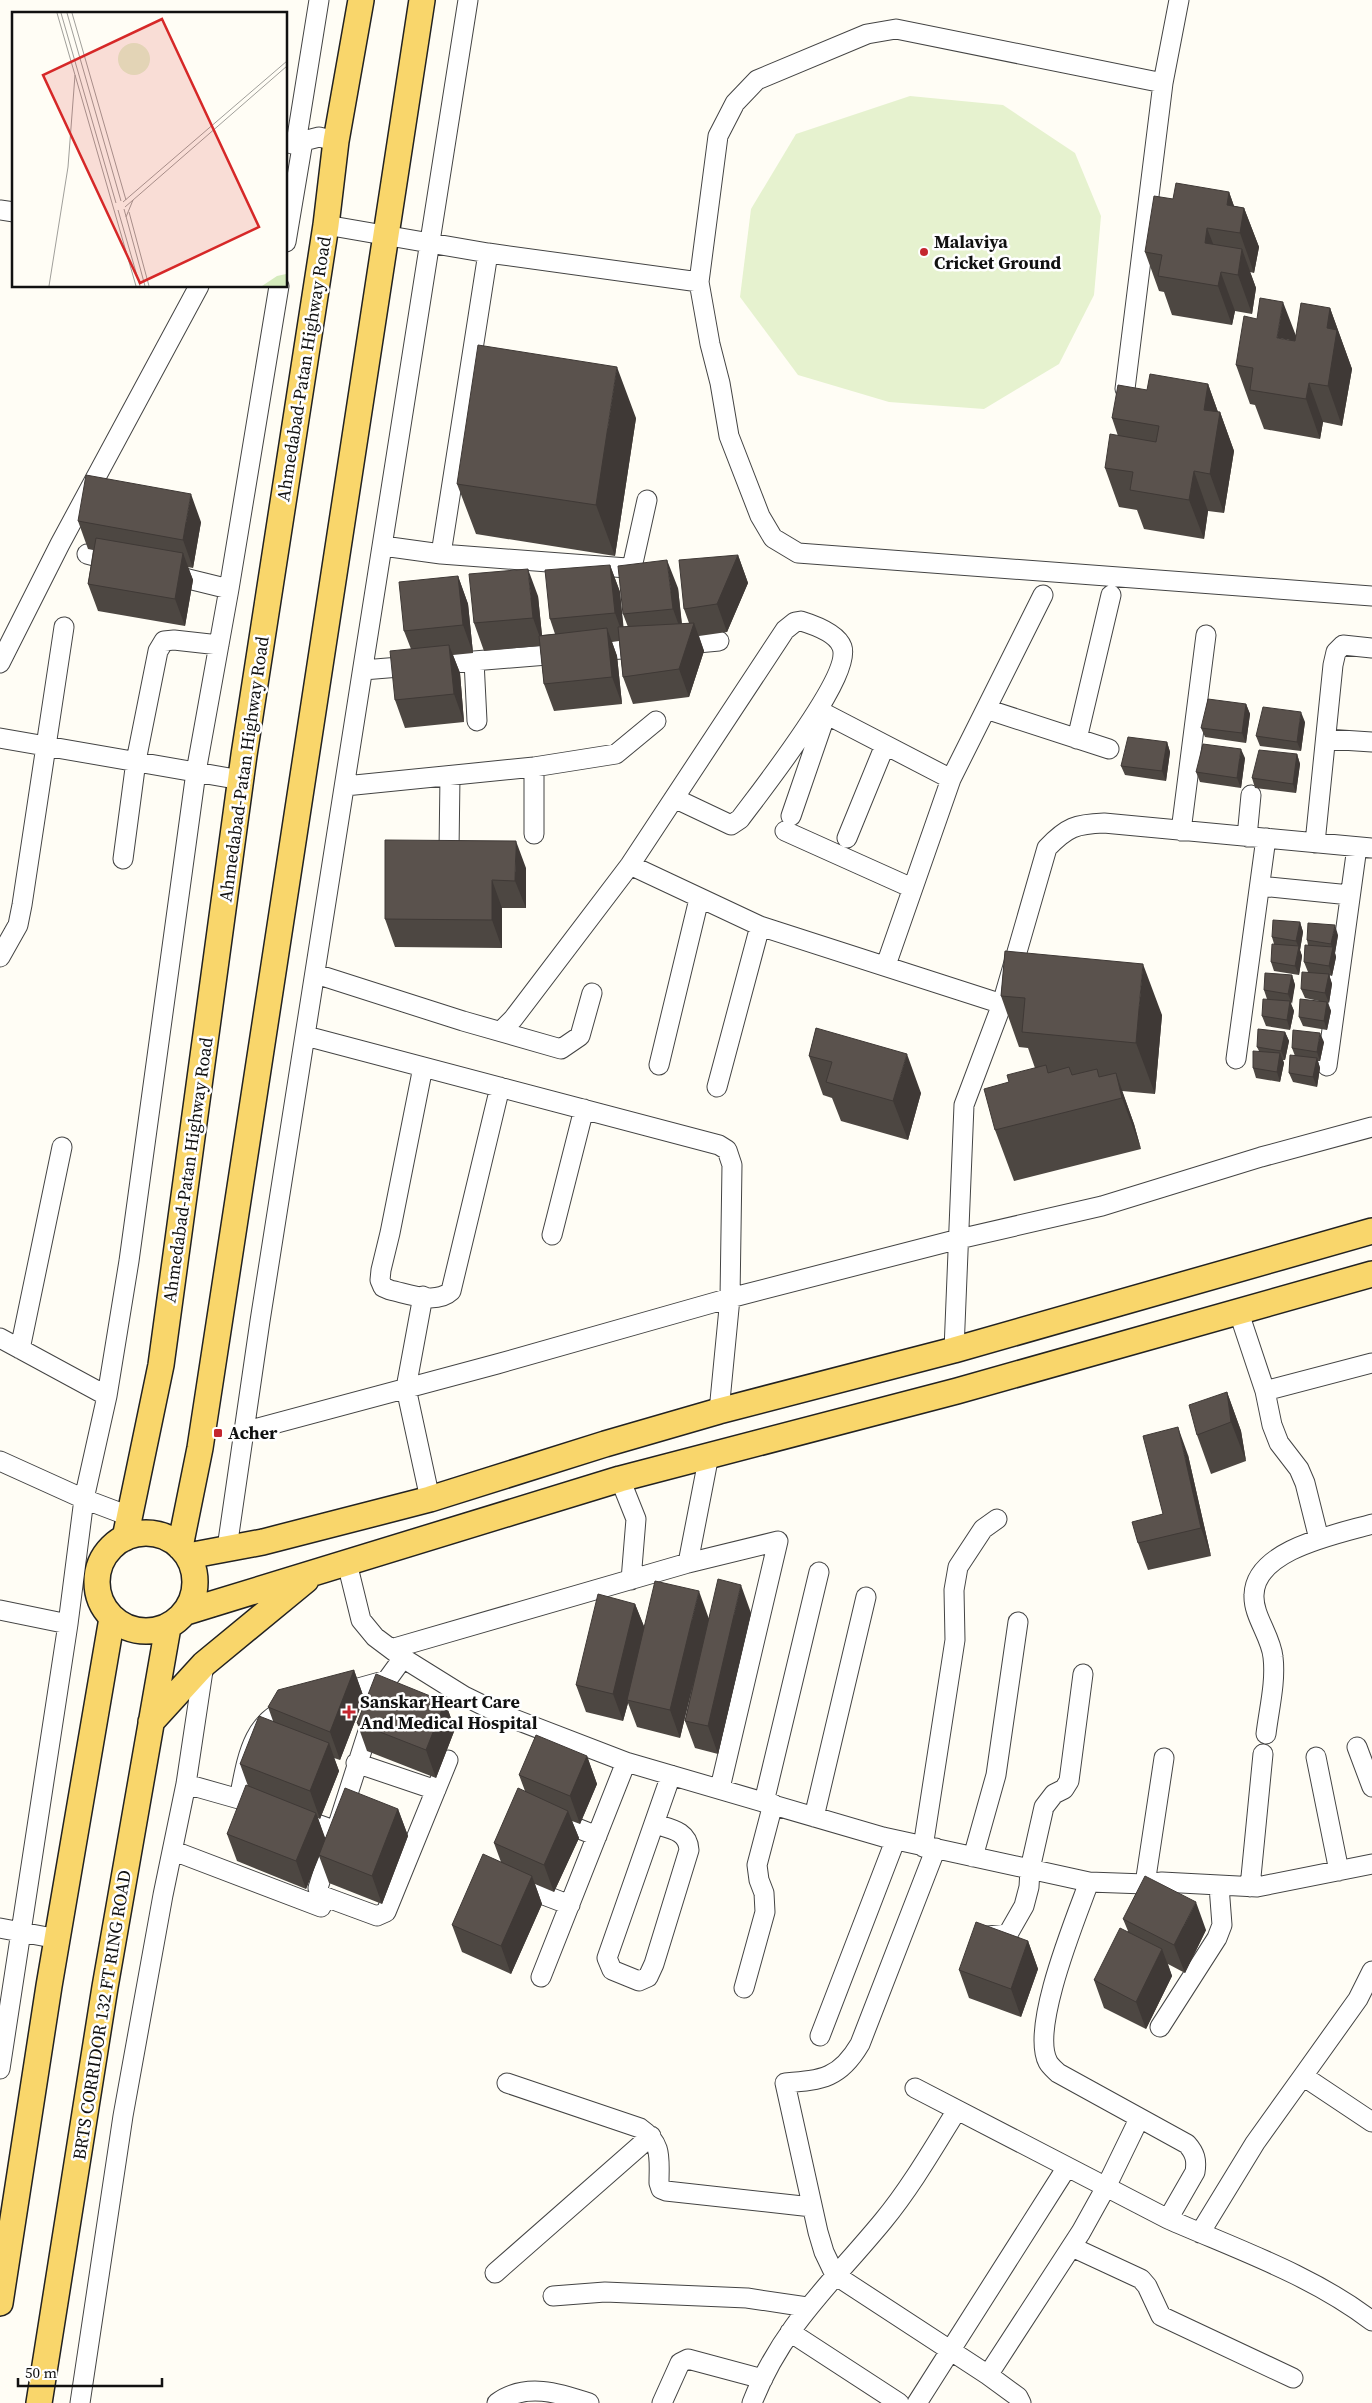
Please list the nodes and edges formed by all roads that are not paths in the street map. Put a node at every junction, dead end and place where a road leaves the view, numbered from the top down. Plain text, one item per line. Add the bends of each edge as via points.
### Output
1 (319, 0) edge
2 (361, 0) edge
3 (422, 0) edge
4 (468, 0) edge
5 (1179, 0) edge
6 (1164, 83) junction
7 (336, 141) junction
8 (295, 143) edge
9 (288, 220) edge
10 (326, 225) junction
11 (387, 235) junction
12 (430, 243) junction
13 (488, 253) junction
14 (699, 282) junction
15 (198, 288) edge
16 (279, 288) edge
17 (470, 375) junction
18 (489, 378) edge
19 (1125, 389) edge
20 (647, 500) dead end
21 (382, 546) junction
22 (87, 554) dead end
23 (441, 554) junction
24 (135, 566) edge
25 (154, 571) edge
26 (230, 589) junction
27 (1043, 595) dead end
28 (1111, 595) dead end
29 (1372, 596) edge
30 (64, 627) dead end
31 (1206, 635) dead end
32 (718, 641) dead end
33 (219, 645) junction
34 (1372, 648) edge
35 (474, 661) junction
36 (0, 663) edge
37 (363, 670) junction
38 (986, 709) junction
39 (822, 712) junction
40 (477, 721) dead end
41 (656, 721) dead end
42 (0, 738) edge
43 (1077, 739) junction
44 (1326, 739) junction
45 (1372, 742) edge
46 (46, 745) junction
47 (885, 745) junction
48 (1109, 749) dead end
49 (136, 761) junction
50 (534, 767) junction
51 (196, 772) junction
52 (450, 776) junction
53 (951, 779) junction
54 (241, 780) junction
55 (345, 786) junction
56 (1251, 795) dead end
57 (674, 798) junction
58 (1181, 831) junction
59 (534, 834) dead end
60 (1247, 837) junction
61 (847, 838) dead end
62 (1266, 838) junction
63 (1315, 843) junction
64 (1364, 848) edge
65 (449, 850) edge
66 (123, 859) dead end
67 (630, 865) junction
68 (1260, 886) junction
69 (912, 888) junction
70 (1350, 895) junction
71 (699, 899) junction
72 (760, 926) junction
73 (0, 957) edge
74 (886, 965) junction
75 (316, 974) junction
76 (592, 992) dead end
77 (1002, 1004) junction
78 (501, 1031) junction
79 (306, 1036) junction
80 (1236, 1059) dead end
81 (659, 1065) dead end
82 (1327, 1066) dead end
83 (423, 1067) junction
84 (500, 1087) junction
85 (717, 1087) dead end
86 (584, 1109) junction
87 (1372, 1127) edge
88 (62, 1147) dead end
89 (1372, 1231) edge
90 (552, 1235) dead end
91 (959, 1239) junction
92 (1372, 1274) edge
93 (423, 1296) junction
94 (730, 1298) junction
95 (1239, 1313) junction
96 (0, 1338) edge
97 (20, 1349) junction
98 (954, 1350) junction
99 (1372, 1363) edge
100 (406, 1388) junction
101 (1265, 1391) junction
102 (107, 1396) junction
103 (719, 1411) junction
104 (243, 1432) junction
105 (605, 1444) junction
106 (709, 1455) junction
107 (0, 1461) edge
108 (620, 1479) junction
109 (84, 1499) junction
110 (430, 1499) junction
111 (997, 1519) dead end
112 (1372, 1524) edge
113 (127, 1527) junction
114 (1320, 1539) junction
115 (227, 1548) junction
116 (184, 1551) junction
117 (346, 1563) junction
118 (688, 1563) junction
119 (317, 1571) junction
120 (819, 1572) dead end
121 (631, 1580) junction
122 (866, 1597) dead end
123 (0, 1610) edge
124 (112, 1618) junction
125 (177, 1620) junction
126 (1018, 1622) dead end
127 (68, 1624) junction
128 (397, 1653) junction
129 (204, 1664) junction
130 (1083, 1674) dead end
131 (387, 1680) junction
132 (151, 1722) junction
133 (1266, 1734) dead end
134 (1357, 1748) dead end
135 (1263, 1754) dead end
136 (1316, 1757) dead end
137 (1164, 1758) dead end
138 (448, 1760) dead end
139 (626, 1762) junction
140 (356, 1763) junction
141 (671, 1776) junction
142 (186, 1784) junction
143 (1372, 1787) edge
144 (720, 1788) junction
145 (436, 1790) junction
146 (769, 1803) junction
147 (281, 1811) edge
148 (538, 1812) edge
149 (814, 1817) junction
150 (655, 1824) junction
151 (336, 1831) junction
152 (597, 1836) junction
153 (895, 1840) junction
154 (929, 1848) junction
155 (174, 1851) junction
156 (973, 1856) junction
157 (1372, 1864) edge
158 (1030, 1869) junction
159 (1338, 1871) junction
160 (500, 1879) edge
161 (1089, 1882) junction
162 (1219, 1886) junction
163 (1250, 1887) junction
164 (1154, 1888) junction
165 (570, 1905) junction
166 (321, 1907) dead end
167 (0, 1928) edge
168 (23, 1933) junction
169 (58, 1939) junction
170 (980, 1953) edge
171 (1372, 1971) edge
172 (541, 1977) dead end
173 (744, 1988) dead end
174 (1365, 2003) edge
175 (1160, 2027) dead end
176 (820, 2036) dead end
177 (0, 2069) edge
178 (1303, 2076) junction
179 (506, 2083) dead end
180 (914, 2088) dead end
181 (957, 2110) junction
182 (1139, 2119) junction
183 (1372, 2122) edge
184 (651, 2136) junction
185 (1067, 2167) junction
186 (1106, 2187) junction
187 (812, 2207) junction
188 (1168, 2219) junction
189 (1200, 2233) junction
190 (1072, 2247) junction
191 (495, 2273) dead end
192 (835, 2275) junction
193 (554, 2296) dead end
194 (0, 2303) edge
195 (808, 2307) junction
196 (1372, 2320) edge
197 (790, 2332) junction
198 (950, 2350) junction
199 (988, 2375) junction
200 (1293, 2378) dead end
201 (763, 2379) junction
202 (39, 2403) edge
203 (80, 2403) edge
204 (498, 2403) edge
205 (589, 2403) edge
206 (662, 2403) edge
207 (752, 2403) edge
208 (899, 2403) edge
209 (917, 2403) edge
210 (1021, 2403) edge

1 - 8 street
2 - 7 main road, Ahmedabad-Patan Highway Road
3 - 11 main road
4 - 12 street
5 - 6 street
6 - 14 street via 896,29 867,34 757,80 735,103 718,136
6 - 19 street
7 - 8 street via 319,137
7 - 10 main road, Ahmedabad-Patan Highway Road
8 - 9 street
10 - 11 street
10 - 54 main road, Ahmedabad-Patan Highway Road
11 - 12 street
11 - 116 main road
12 - 13 street
12 - 21 street
13 - 14 street
13 - 17 street
14 - 29 street via 729,436 760,516 773,538 798,553
15 - 36 street
16 - 26 street
17 - 18 street
17 - 23 street
20 - 23 street via 633,563 627,568
21 - 23 street
21 - 37 street
22 - 24 street
25 - 26 street
26 - 33 street
27 - 38 street
28 - 43 street
30 - 46 street
31 - 58 street
32 - 35 street
33 - 49 street via 164,641 158,651
33 - 51 street
34 - 44 street via 1343,645 1336,652
35 - 37 street
35 - 40 street
37 - 55 street
38 - 43 street
38 - 53 street
39 - 47 street
39 - 57 street via 740,819 732,825
39 - 57 street via 843,657 842,646 833,636 801,621 795,622 785,630
39 - 69 street via 788,824
41 - 50 street via 616,754
42 - 46 street
43 - 48 street
44 - 45 street
44 - 63 street
46 - 49 street
46 - 73 street via 18,925
47 - 53 street
47 - 61 street
49 - 51 street
49 - 66 street
50 - 52 street
50 - 59 street
51 - 54 street
51 - 102 street via 154,1089
52 - 55 street
52 - 65 street
53 - 69 street
54 - 113 main road, Ahmedabad-Patan Highway Road via 161,1365
55 - 75 street
56 - 60 street
57 - 67 street
58 - 60 street
58 - 77 street via 1104,823 1078,824 1060,834 1047,848
60 - 62 street
62 - 63 street
62 - 68 street
63 - 64 street
64 - 70 street
67 - 71 street
67 - 78 street via 514,1019
68 - 70 street
68 - 80 street
69 - 74 street
70 - 82 street
71 - 72 street
71 - 81 street
72 - 74 street
72 - 85 street
74 - 77 street
75 - 78 street
75 - 79 street
76 - 78 street via 580,1036 562,1049
77 - 91 street via 964,1106
79 - 83 street
79 - 104 street
83 - 84 street
83 - 93 street via 380,1280 383,1287 390,1290
84 - 86 street
84 - 93 street via 451,1291 444,1298
86 - 90 street
86 - 94 street via 719,1144 727,1150 732,1165
87 - 91 street via 1102,1206
88 - 97 street
89 - 98 main road
91 - 94 street
91 - 98 street
92 - 95 main road
93 - 100 street
94 - 100 street
94 - 103 street
95 - 101 street
95 - 106 main road
96 - 97 street
97 - 102 street
98 - 103 main road
99 - 101 street
100 - 104 street
100 - 110 street
101 - 114 street via 1279,1443 1305,1482
102 - 109 street
103 - 105 main road
104 - 115 street
105 - 108 main road
105 - 110 main road
106 - 108 main road
106 - 118 street
107 - 109 street
108 - 117 main road
108 - 121 street via 636,1519
109 - 113 street
109 - 127 street
110 - 115 main road via 272,1540
111 - 154 street via 983,1529 958,1567 954,1590 955,1640
112 - 114 street
113 - 116 main road via 142,1534 160,1535
113 - 124 main road via 106,1553 97,1575 99,1598
114 - 133 street via 1271,1562 1256,1585 1256,1605 1273,1656
115 - 116 main road
116 - 125 main road via 193,1567 196,1584 192,1602
117 - 119 main road
117 - 128 street via 361,1620 375,1637
118 - 121 street
118 - 144 street via 778,1541
119 - 125 main road
119 - 129 main road
120 - 146 street
121 - 128 street
122 - 149 street
123 - 127 street
124 - 125 main road via 122,1625 145,1632
124 - 169 main road
125 - 132 main road, BRTS CORRIDOR 132 FT RING ROAD
126 - 156 street via 996,1775
127 - 168 street
128 - 131 street
128 - 139 street via 464,1696 501,1714
129 - 132 main road
129 - 142 street
130 - 158 street via 1069,1781 1044,1807
131 - 140 street
131 - 142 street via 281,1710 266,1720 255,1737 247,1801
132 - 202 main road, BRTS CORRIDOR 132 FT RING ROAD
134 - 143 street
135 - 163 street
136 - 159 street
137 - 164 street
138 - 145 street
139 - 141 street
139 - 152 street
140 - 145 street
140 - 151 street
141 - 144 street
141 - 150 street
142 - 155 street
144 - 146 street
145 - 151 street via 390,1906 377,1916 320,1895 318,1888
146 - 149 street
146 - 173 street via 758,1865 765,1912
147 - 151 street
148 - 152 street
149 - 153 street
150 - 150 street via 683,1834 689,1840 689,1850 654,1964 648,1977 639,1981 612,1970 608,1958
152 - 165 street
153 - 154 street
153 - 176 street
154 - 156 street
154 - 187 street via 860,2044 851,2060 837,2073 818,2080 785,2083
155 - 166 street
155 - 203 street via 123,2116
156 - 158 street
157 - 159 street
158 - 161 street
158 - 170 street via 1030,1887 1008,1934 988,1936
159 - 163 street
160 - 165 street
161 - 164 street
161 - 182 street via 1056,1972 1044,2047 1048,2063 1058,2074
162 - 163 street
162 - 164 street
162 - 175 street via 1222,1925 1217,1938
165 - 172 street
167 - 168 street
168 - 169 street
168 - 177 street
169 - 194 main road
171 - 174 street
174 - 178 street
178 - 183 street
178 - 189 street via 1256,2143
179 - 184 street via 626,2122
180 - 181 street
181 - 185 street
181 - 192 street via 884,2220
182 - 186 street
182 - 188 street via 1187,2144 1194,2152 1194,2172
184 - 187 street via 657,2145 661,2189
184 - 191 street
185 - 186 street
185 - 198 street
186 - 188 street
186 - 190 street
187 - 192 street via 824,2252
188 - 189 street
189 - 196 street via 1275,2266
190 - 199 street
190 - 200 street via 1141,2279 1155,2308 1165,2319
192 - 195 street
192 - 198 street
193 - 195 street via 624,2292 747,2298
195 - 197 street
197 - 201 street
197 - 208 street
198 - 199 street
198 - 209 street
199 - 210 street via 1018,2397
201 - 206 street via 688,2359 680,2362
201 - 207 street
204 - 205 street via 524,2391 545,2391

